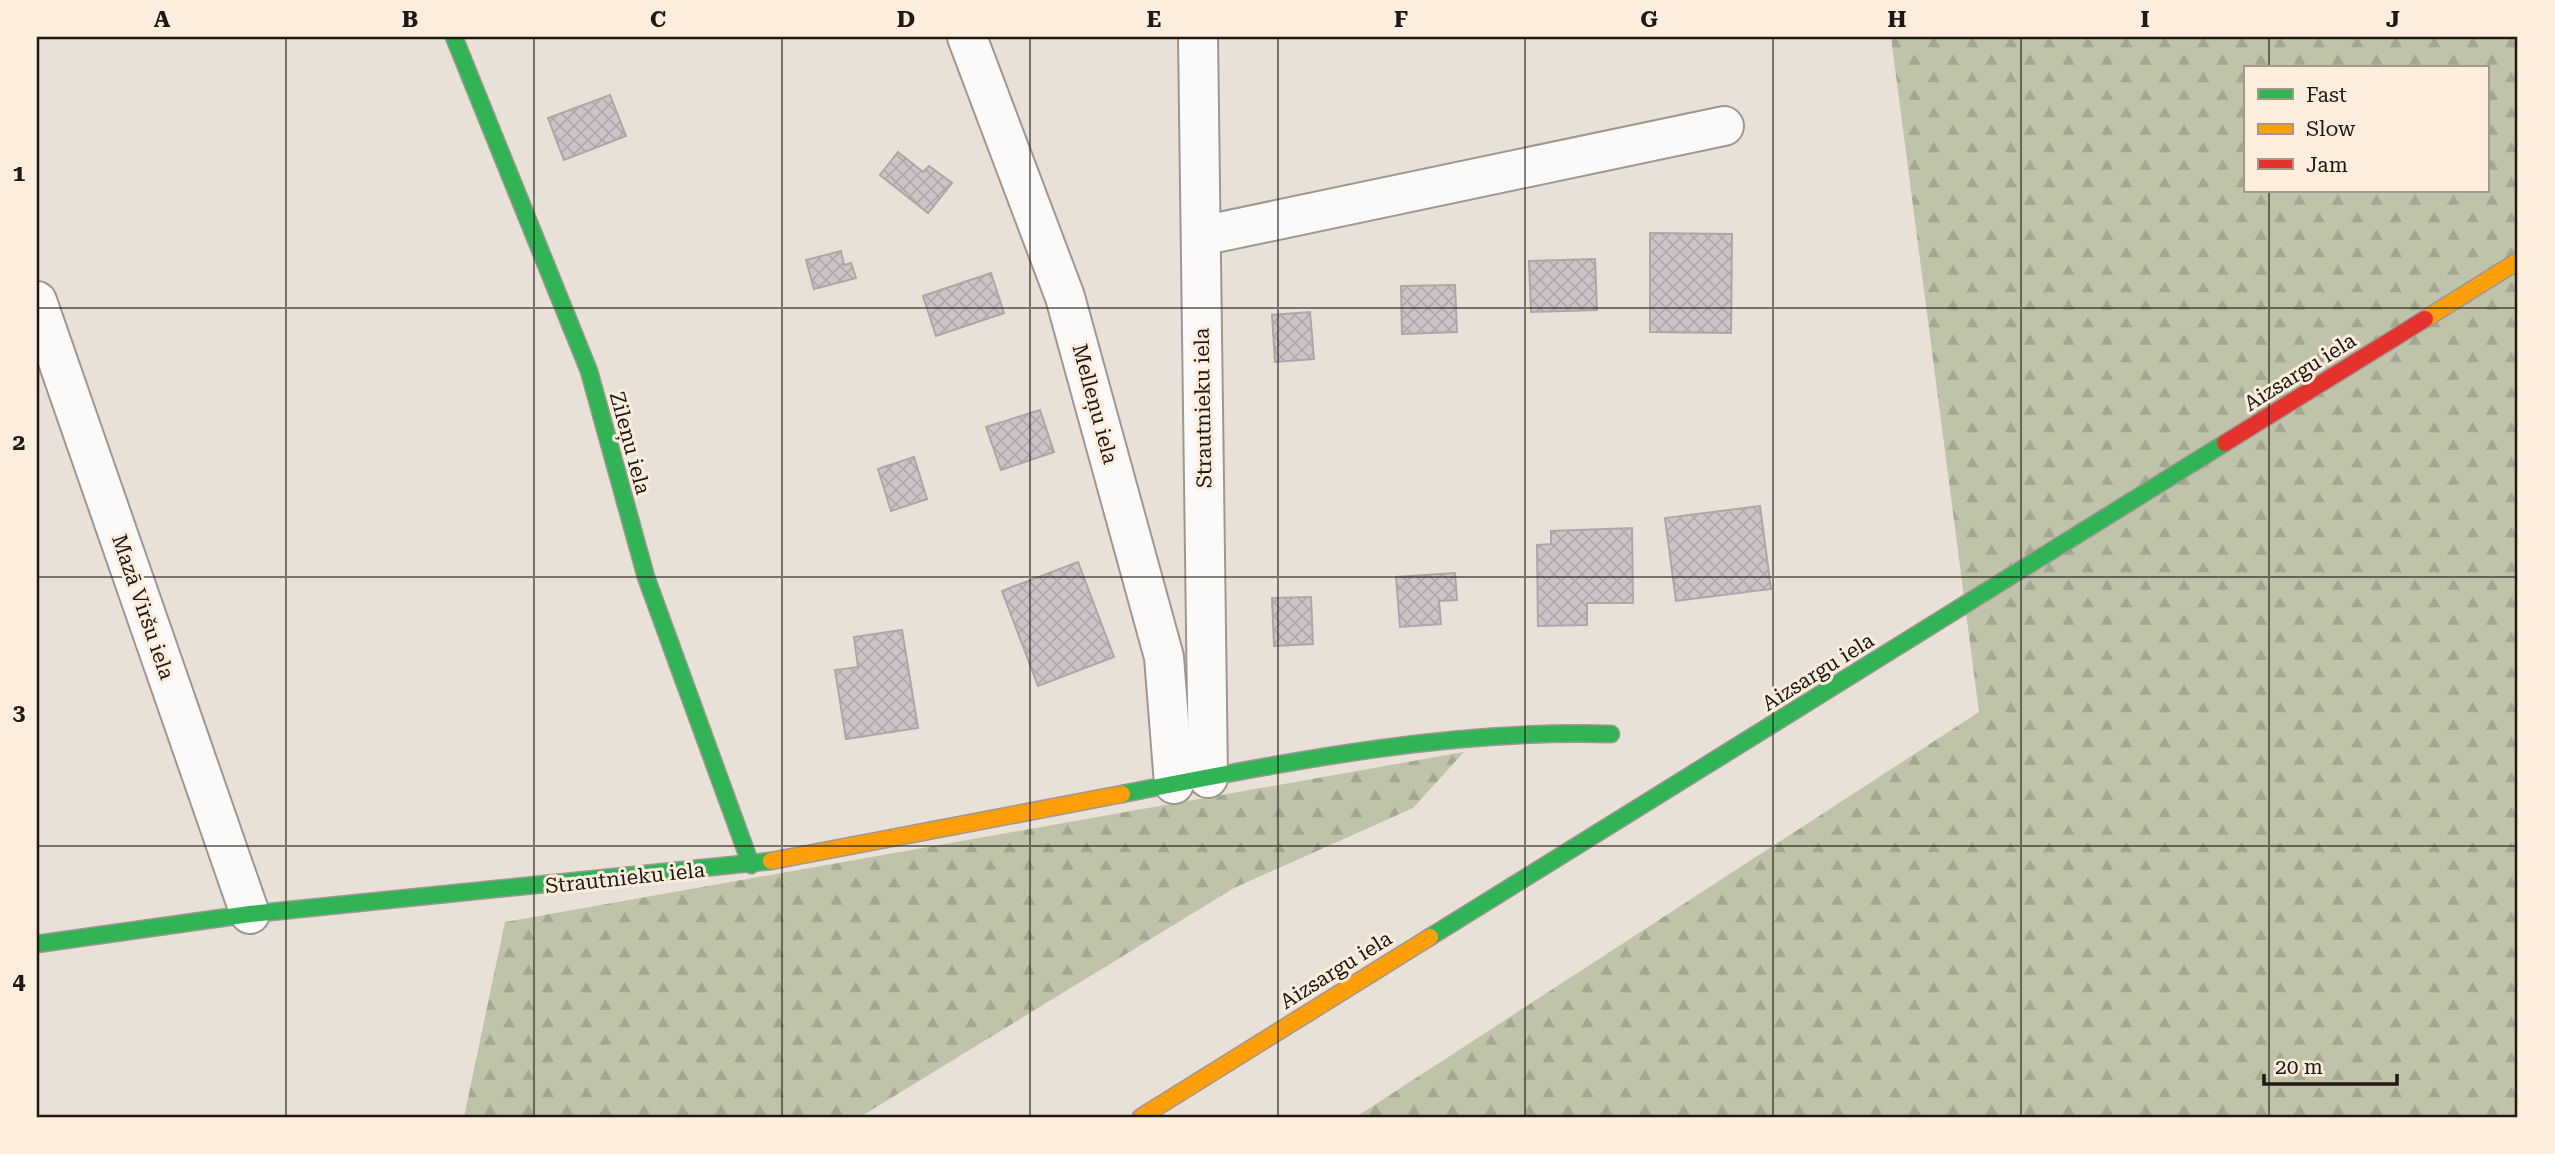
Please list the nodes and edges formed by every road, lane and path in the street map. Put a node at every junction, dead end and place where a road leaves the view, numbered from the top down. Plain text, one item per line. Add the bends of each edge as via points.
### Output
1 (454, 37) edge
2 (967, 37) edge
3 (1198, 37) edge
4 (1724, 126) dead end
5 (1201, 236) junction
6 (2518, 261) edge
7 (37, 301) edge
8 (1611, 734) dead end
9 (1191, 781) junction
10 (751, 865) junction
11 (250, 914) junction
12 (37, 944) edge
13 (1141, 1117) edge

1 - 10 main road, Zileņu iela via 589,371 646,577
2 - 9 street, Melleņu iela via 1065,297 1164,657
3 - 5 street, Strautnieku iela
4 - 5 street
5 - 9 street, Strautnieku iela
6 - 13 main road, Aizsargu iela
7 - 11 street, Mazā Viršu iela
8 - 9 main road, Strautnieku iela via 1552,732 1424,741
9 - 10 main road, Strautnieku iela
10 - 11 main road, Strautnieku iela
11 - 12 main road, Strautnieku iela

